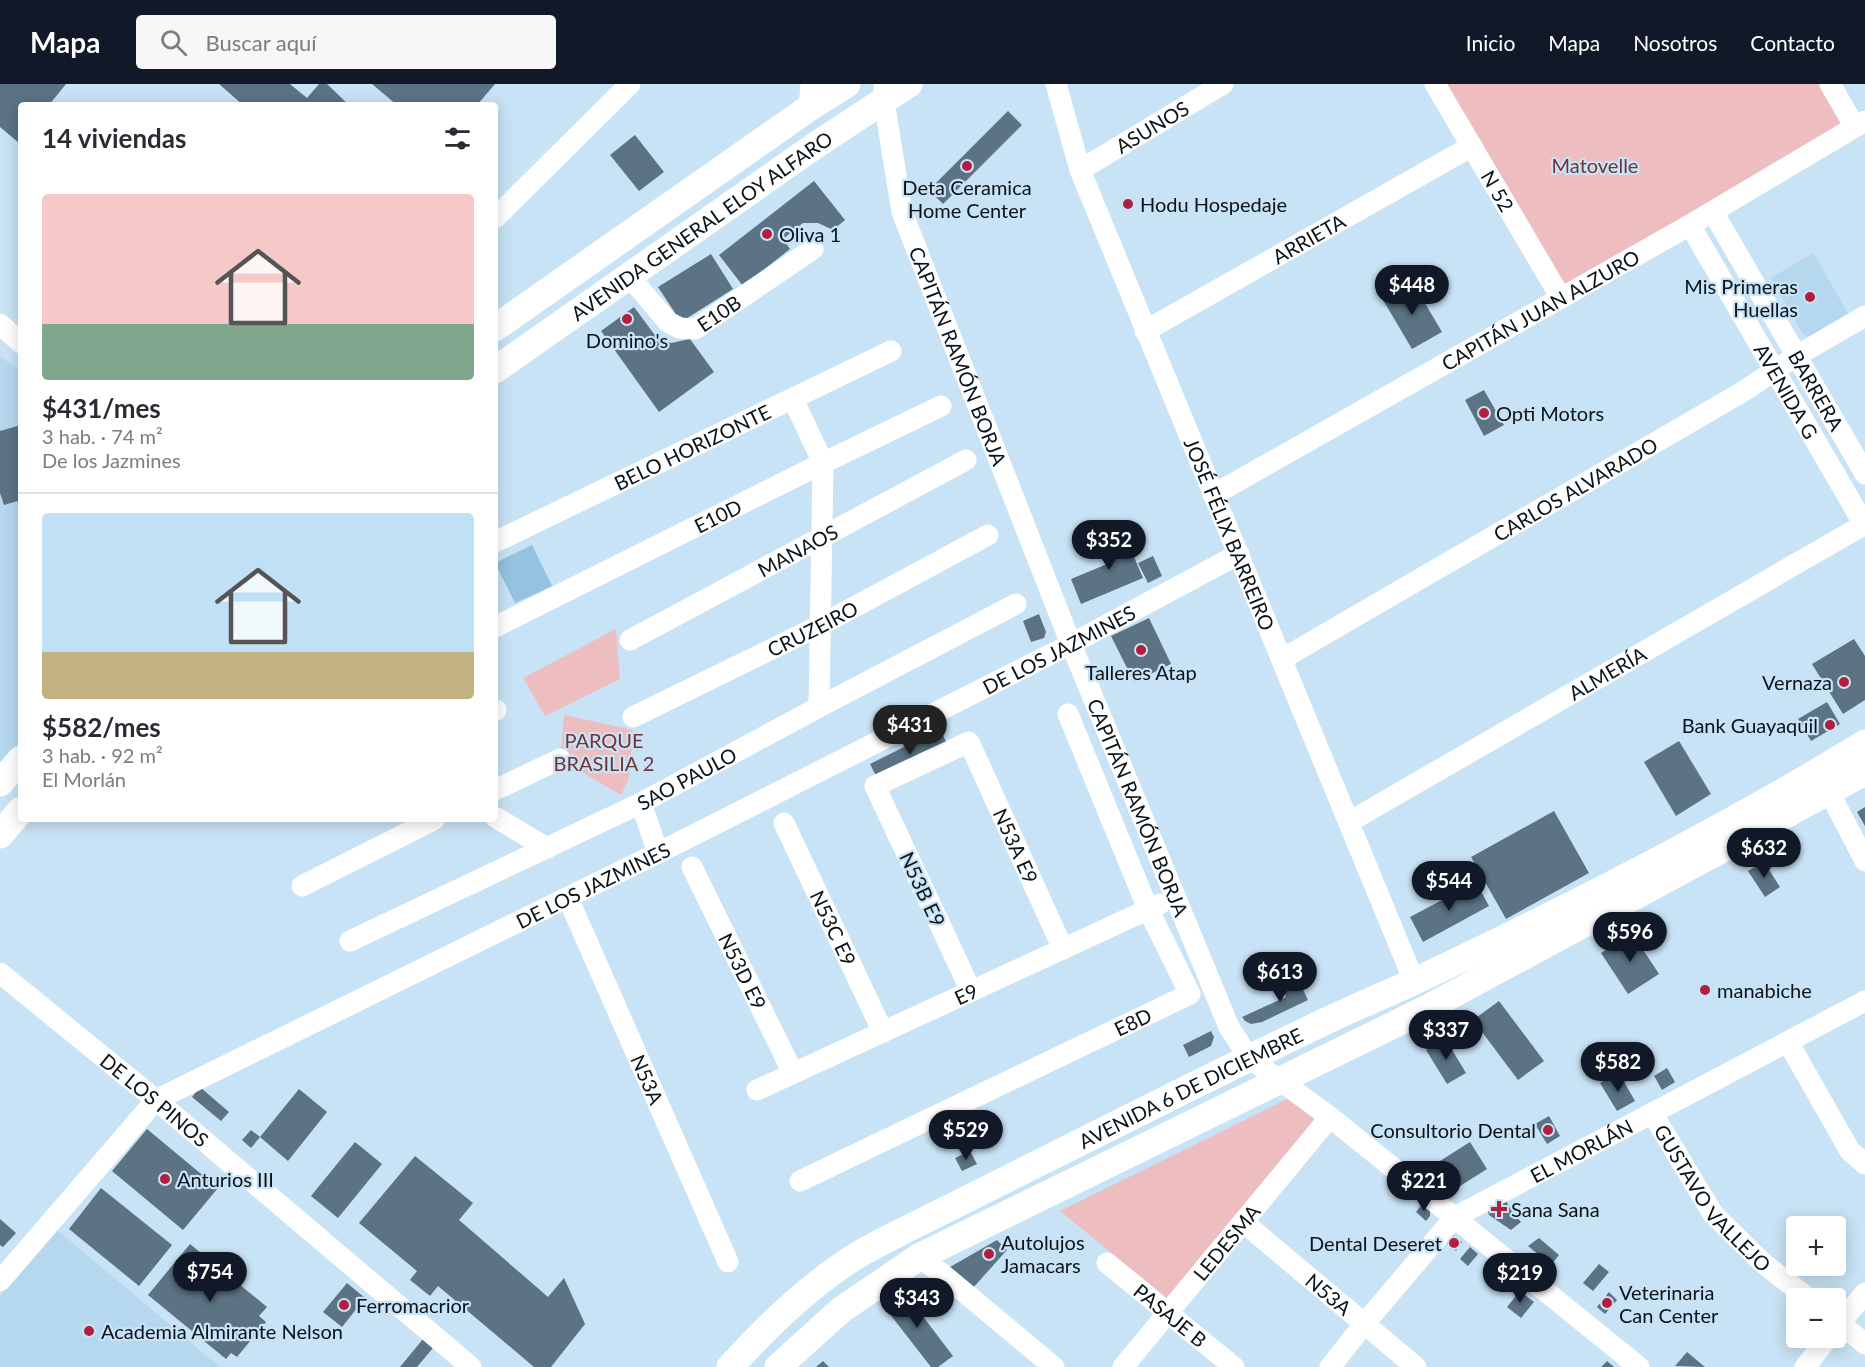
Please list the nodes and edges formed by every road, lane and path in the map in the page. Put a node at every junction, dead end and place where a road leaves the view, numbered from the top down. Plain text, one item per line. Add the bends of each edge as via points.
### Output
1 (630, 84) edge
2 (847, 84) edge
3 (909, 84) edge
4 (1056, 84) edge
5 (1223, 84) edge
6 (1435, 84) edge
7 (1830, 84) edge
8 (884, 93) edge
9 (810, 96) edge
10 (1860, 124) edge
11 (1472, 146) junction
12 (1080, 170) junction
13 (1713, 212) junction
14 (498, 215) edge
15 (1690, 225) junction
16 (813, 249) dead end
17 (630, 277) junction
18 (1561, 298) junction
19 (1865, 316) edge
20 (0, 324) edge
21 (498, 326) edge
22 (1145, 331) junction
23 (18, 340) edge
24 (891, 351) dead end
25 (1798, 355) junction
26 (498, 368) edge
27 (1774, 370) junction
28 (793, 399) junction
29 (941, 406) dead end
30 (966, 460) dead end
31 (823, 463) junction
32 (1865, 474) edge
33 (1214, 495) junction
34 (1865, 525) edge
35 (988, 536) dead end
36 (823, 537) junction
37 (498, 541) edge
38 (1239, 554) junction
39 (1016, 604) dead end
40 (498, 626) edge
41 (819, 626) junction
42 (630, 640) dead end
43 (1071, 644) junction
44 (1282, 659) junction
45 (819, 707) junction
46 (1068, 714) dead end
47 (633, 717) dead end
48 (1865, 743) edge
49 (561, 759) dead end
50 (18, 762) edge
51 (1865, 772) edge
52 (0, 783) edge
53 (875, 786) joint
54 (498, 789) edge
55 (1829, 792) junction
56 (641, 803) junction
57 (18, 814) edge
58 (498, 819) edge
59 (429, 822) edge
60 (1349, 822) junction
61 (784, 823) dead end
62 (0, 836) edge
63 (547, 848) junction
64 (658, 853) junction
65 (1865, 861) edge
66 (692, 867) dead end
67 (302, 886) dead end
68 (1174, 897) junction
69 (568, 898) junction
70 (1148, 909) junction
71 (350, 941) dead end
72 (1063, 949) junction
73 (0, 973) edge
74 (1414, 981) junction
75 (971, 991) junction
76 (1865, 1001) edge
77 (883, 1032) junction
78 (1788, 1042) junction
79 (1249, 1058) junction
80 (794, 1073) junction
81 (1280, 1080) junction
82 (757, 1090) dead end
83 (156, 1100) junction
84 (1652, 1113) junction
85 (1330, 1117) junction
86 (1865, 1164) edge
87 (800, 1181) dead end
88 (1455, 1217) junction
89 (1243, 1222) junction
90 (919, 1257) junction
91 (728, 1262) dead end
92 (1107, 1263) dead end
93 (0, 1281) edge
94 (1795, 1288) edge
95 (1865, 1293) edge
96 (1168, 1311) junction
97 (1846, 1315) edge
98 (1365, 1323) junction
99 (1846, 1333) edge
100 (1865, 1344) edge
101 (1819, 1348) edge
102 (1028, 1359) edge
103 (471, 1367) edge
104 (730, 1367) edge
105 (778, 1367) edge
106 (1054, 1367) edge
107 (1124, 1367) edge
108 (1234, 1367) edge
109 (1330, 1367) edge
110 (1416, 1367) edge
111 (1639, 1367) edge
112 (1805, 1367) edge

1 - 14 street
2 - 9 main road, AVENIDA GENERAL ELOY ALFARO
3 - 8 main road, AVENIDA GENERAL ELOY ALFARO
4 - 12 street, JOSÉ FÉLIX BARREIRO
5 - 12 street, ASUNOS
6 - 11 street, N 52
7 - 10 street
8 - 17 main road, AVENIDA GENERAL ELOY ALFARO
8 - 43 street, CAPITÁN RAMÓN BORJA via 902,212
9 - 21 main road, AVENIDA GENERAL ELOY ALFARO
10 - 13 street, CAPITÁN JUAN ALZURO
11 - 18 street, N 52
11 - 22 street, ARRIETA
12 - 22 street, JOSÉ FÉLIX BARREIRO
13 - 15 street, CAPITÁN JUAN ALZURO
13 - 25 street, BARRERA
15 - 18 street, CAPITÁN JUAN ALZURO
15 - 27 street, AVENIDA G
16 - 17 street, E10B via 695,329 668,322
17 - 26 main road, AVENIDA GENERAL ELOY ALFARO
18 - 33 street, CAPITÁN JUAN ALZURO
19 - 25 street, CARLOS ALVARADO
20 - 23 street
22 - 33 street, JOSÉ FÉLIX BARREIRO
24 - 28 street, BELO HORIZONTE
25 - 27 street, CARLOS ALVARADO
25 - 32 street, BARRERA
27 - 34 street, AVENIDA G
27 - 44 street, CARLOS ALVARADO
28 - 31 street
28 - 37 street, BELO HORIZONTE
29 - 31 street, E10D
30 - 36 street, MANAOS
31 - 36 street
31 - 40 street, E10D
33 - 38 street, JOSÉ FÉLIX BARREIRO
34 - 60 street, ALMERÍA
35 - 41 street, CRUZEIRO
36 - 41 street
36 - 42 street, MANAOS
38 - 43 street, DE LOS JAZMINES
38 - 44 street, JOSÉ FÉLIX BARREIRO
39 - 45 street, SAO PAULO
41 - 45 street
41 - 47 street, CRUZEIRO
43 - 64 street, DE LOS JAZMINES
43 - 68 street, CAPITÁN RAMÓN BORJA
44 - 60 street, JOSÉ FÉLIX BARREIRO
45 - 56 street, SAO PAULO
46 - 70 street, E8D
48 - 74 main road, AVENIDA 6 DE DICIEMBRE via 1661,859
49 - 54 street
50 - 52 main road
51 - 55 main road, AVENIDA 6 DE DICIEMBRE
53 - 72 street, N53A E9 via 969,742
53 - 75 street, N53B E9
55 - 65 street
55 - 81 main road, AVENIDA 6 DE DICIEMBRE via 1437,1003
56 - 63 street, SAO PAULO
56 - 64 street
57 - 62 main road
58 - 63 street
59 - 67 street
60 - 74 street, JOSÉ FÉLIX BARREIRO
61 - 77 street, N53C E9
63 - 71 street, SAO PAULO
64 - 69 street, DE LOS JAZMINES
66 - 80 street, N53D E9
68 - 70 street, E9
68 - 79 street, CAPITÁN RAMÓN BORJA via 1229,1027
69 - 83 street, DE LOS JAZMINES
69 - 91 street, N53A
70 - 72 street, E9
70 - 87 street, E8D via 1190,994
72 - 75 street, E9
73 - 83 street, DE LOS PINOS
74 - 79 main road, AVENIDA 6 DE DICIEMBRE
75 - 77 street, E9
76 - 78 street, EL MORLÁN
77 - 80 street, E9
78 - 84 street, EL MORLÁN
78 - 86 street via 1850,1151
79 - 81 street, CAPITÁN RAMÓN BORJA
79 - 104 main road, AVENIDA 6 DE DICIEMBRE via 849,1261 763,1332
80 - 82 street, E9
81 - 85 street, CAPITÁN RAMÓN BORJA
81 - 90 main road, AVENIDA 6 DE DICIEMBRE
83 - 93 street, DE LOS JAZMINES
83 - 103 street, DE LOS PINOS
84 - 88 street, EL MORLÁN
84 - 94 street, GUSTAVO VALLEJO via 1713,1214
85 - 88 street, CAPITÁN RAMÓN BORJA
85 - 89 street, LEDESMA
88 - 98 street
88 - 111 street, CAPITÁN RAMÓN BORJA
89 - 96 street, LEDESMA
89 - 98 street, N53A
90 - 102 street via 940,1272
90 - 105 main road, AVENIDA 6 DE DICIEMBRE via 841,1310
92 - 96 street, PASAJE B
95 - 97 street
96 - 107 street, LEDESMA
96 - 108 street, PASAJE B
98 - 109 street
98 - 110 street, N53A
99 - 100 street
101 - 112 street
102 - 106 street

